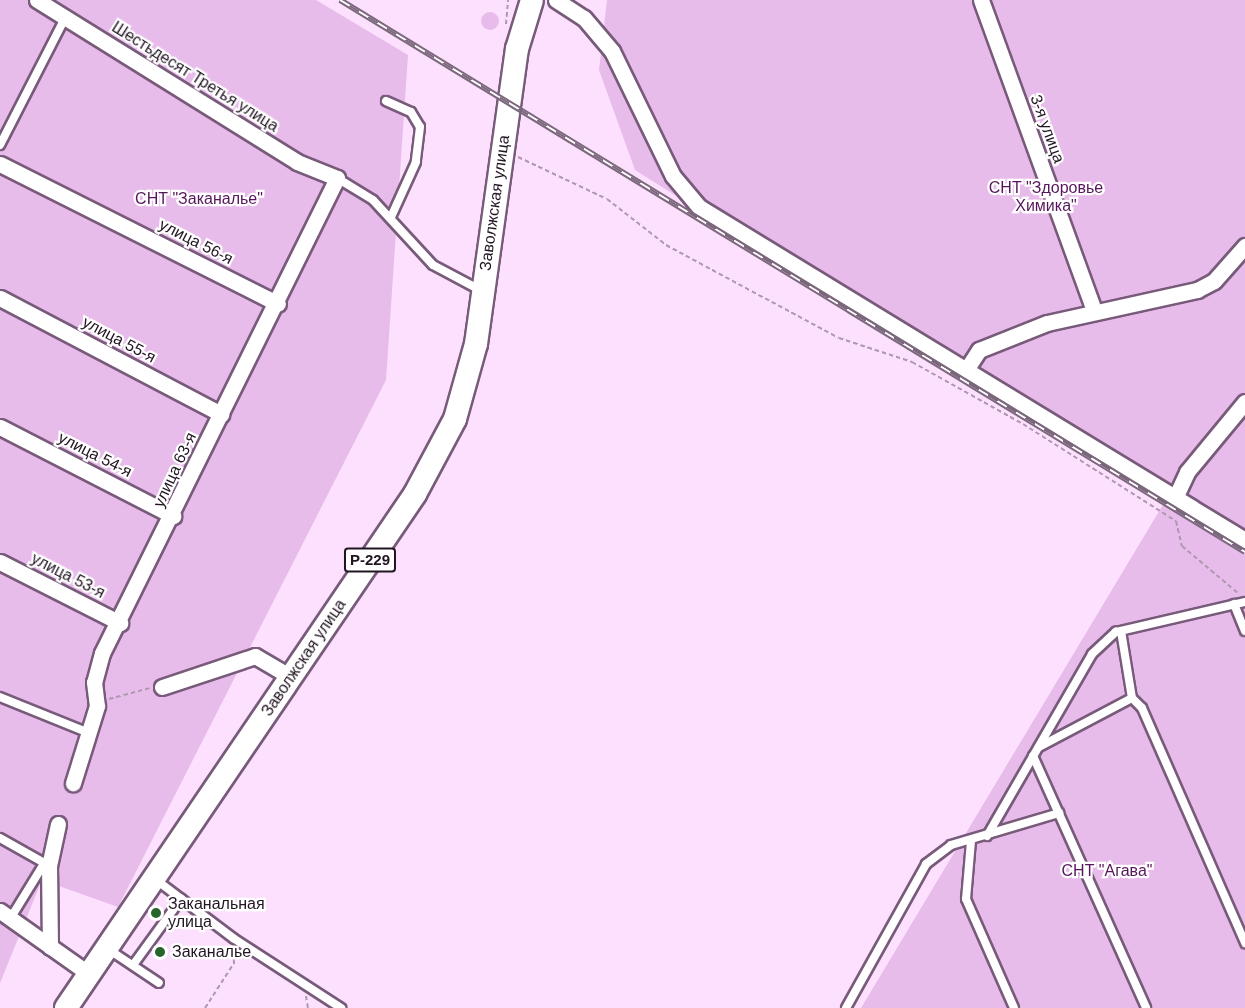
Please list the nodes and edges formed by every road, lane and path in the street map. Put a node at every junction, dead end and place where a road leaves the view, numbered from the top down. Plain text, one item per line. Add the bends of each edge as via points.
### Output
1 (37, 0) edge
2 (508, 0) edge
3 (518, 0) edge
4 (532, 0) edge
5 (556, 0) edge
6 (981, 0) edge
7 (65, 18) junction
8 (511, 40) junction
9 (386, 101) dead end
10 (0, 145) edge
11 (502, 149) junction
12 (0, 164) edge
13 (337, 178) junction
14 (392, 216) junction
15 (1245, 246) edge
16 (483, 291) junction
17 (0, 298) edge
18 (278, 304) junction
19 (1092, 305) dead end
20 (966, 370) junction
21 (1245, 402) edge
22 (222, 414) junction
23 (0, 427) edge
24 (1175, 498) junction
25 (173, 516) junction
26 (1245, 540) edge
27 (0, 562) edge
28 (1245, 600) edge
29 (1234, 604) junction
30 (120, 622) junction
31 (1121, 631) junction
32 (1245, 631) edge
33 (291, 677) junction
34 (162, 687) joint
35 (0, 697) edge
36 (1132, 698) junction
37 (97, 704) junction
38 (91, 733) junction
39 (1036, 752) junction
40 (73, 783) dead end
41 (1059, 813) junction
42 (58, 824) dead end
43 (987, 836) junction
44 (0, 838) edge
45 (971, 841) junction
46 (47, 864) junction
47 (154, 878) junction
48 (181, 899) junction
49 (5, 915) edge
50 (233, 938) junction
51 (1245, 943) edge
52 (50, 947) junction
53 (107, 948) junction
54 (133, 965) junction
55 (89, 974) junction
56 (159, 983) dead end
57 (66, 1008) edge
58 (205, 1008) edge
59 (341, 1008) edge
60 (846, 1008) edge
61 (1014, 1008) edge
62 (1146, 1008) edge

1 - 7 street, Шестьдесят Третья улица
2 - 8 path
3 - 8 main road
4 - 8 main road, Заволжская улица / Р-229
5 - 20 street via 584,18 612,51 669,168 699,207
6 - 19 street, 3-я улица
7 - 10 lane
7 - 13 street, Шестьдесят Третья улица via 297,162
8 - 11 main road, Заволжская улица / Р-229
9 - 14 lane via 411,112 420,127 416,162
11 - 16 main road, Заволжская улица / Р-229
11 - 28 path via 608,199 666,245 839,338 912,362 1023,424 1176,521 1182,546
12 - 18 street, улица 56-я
13 - 14 lane
13 - 18 street, улица 63-я
14 - 16 lane via 433,265
15 - 20 street via 1214,281 1197,290 1047,323 979,350
16 - 33 main road, Заволжская улица / Р-229 via 476,344 455,419 415,494
17 - 22 street, улица 55-я
18 - 22 street, улица 63-я
20 - 24 street
21 - 24 street via 1187,472
22 - 25 street, улица 63-я
23 - 25 street, улица 54-я
24 - 26 street
25 - 30 street, улица 63-я
27 - 30 street, улица 53-я
28 - 29 lane
29 - 31 lane
29 - 32 lane
30 - 37 street, улица 63-я via 99,663 94,682
31 - 36 lane
31 - 39 lane via 1092,654
33 - 34 street via 255,656
33 - 47 main road, Заволжская улица / Р-229
34 - 37 path via 136,689
35 - 38 lane
36 - 39 lane
36 - 51 lane via 1142,708
37 - 38 street, улица 63-я
38 - 40 street, улица 63-я
39 - 41 lane
39 - 43 lane
41 - 43 lane
41 - 62 lane
42 - 46 street
43 - 45 lane
44 - 46 lane
45 - 60 lane via 951,844 926,864
45 - 61 lane via 966,899
46 - 49 lane
46 - 52 street
47 - 48 lane
47 - 53 main road, Заволжская улица / Р-229
48 - 50 lane
48 - 54 lane
49 - 52 street
50 - 58 path via 234,963
50 - 59 lane
52 - 55 street
53 - 54 lane
53 - 55 main road, Заволжская улица / Р-229
54 - 56 lane
55 - 57 main road, Заволжская улица / Р-229

